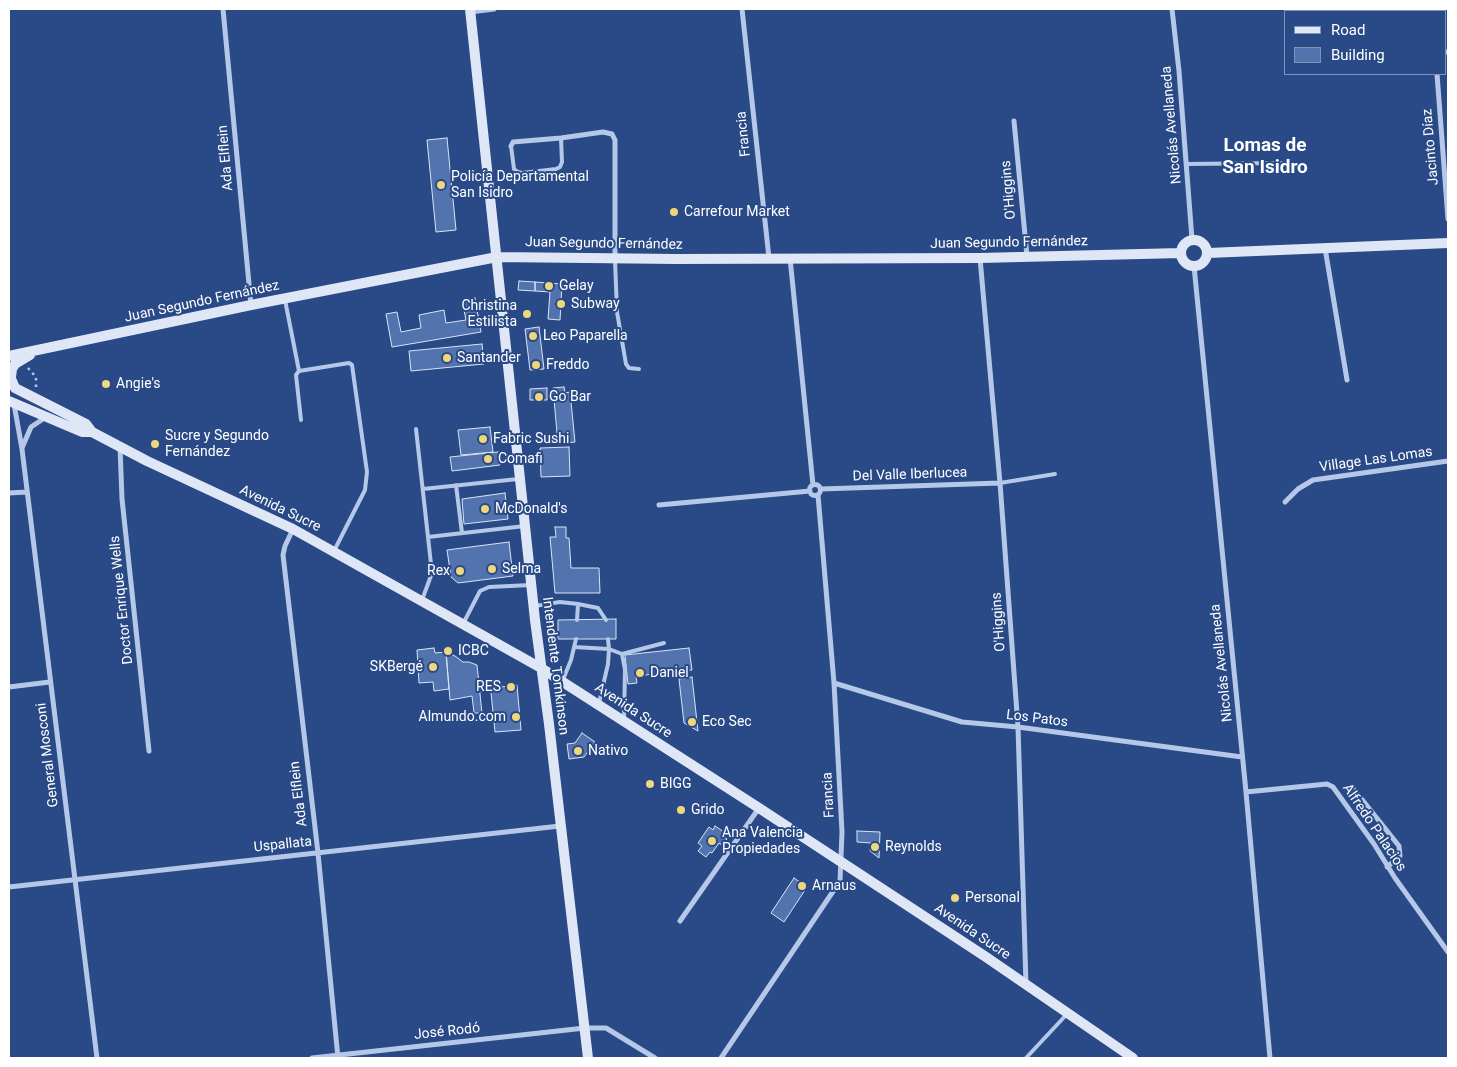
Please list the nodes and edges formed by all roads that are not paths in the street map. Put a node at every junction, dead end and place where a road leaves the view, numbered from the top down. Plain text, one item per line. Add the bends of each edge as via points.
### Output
1 (223, 9) edge
2 (494, 9) edge
3 (742, 9) edge
4 (1172, 9) edge
5 (470, 10) edge
6 (1436, 75) edge
7 (1014, 121) dead end
8 (561, 138) junction
9 (511, 146) joint
10 (1282, 163) dead end
11 (1186, 164) junction
12 (1448, 219) edge
13 (1192, 239) junction
14 (1448, 243) edge
15 (1325, 248) junction
16 (1181, 253) junction
17 (1208, 253) junction
18 (497, 256) junction
19 (1027, 256) junction
20 (769, 258) junction
21 (790, 258) junction
22 (980, 258) junction
23 (615, 259) junction
24 (1194, 266) junction
25 (284, 298) junction
26 (251, 305) junction
27 (38, 351) junction
28 (9, 356) edge
29 (639, 369) dead end
30 (299, 371) junction
31 (10, 380) edge
32 (1347, 380) dead end
33 (11, 402) edge
34 (47, 417) junction
35 (301, 420) dead end
36 (416, 429) dead end
37 (92, 432) junction
38 (120, 446) junction
39 (22, 449) junction
40 (1448, 461) edge
41 (1055, 474) dead end
42 (520, 478) junction
43 (1000, 483) junction
44 (456, 485) junction
45 (813, 485) junction
46 (423, 489) junction
47 (821, 489) junction
48 (27, 492) junction
49 (810, 492) junction
50 (9, 493) edge
51 (818, 495) junction
52 (1285, 502) dead end
53 (659, 505) dead end
54 (525, 526) junction
55 (293, 528) junction
56 (462, 533) junction
57 (428, 537) junction
58 (334, 551) junction
59 (531, 585) junction
60 (422, 600) junction
61 (578, 604) junction
62 (533, 606) junction
63 (577, 620) dead end
64 (606, 620) dead end
65 (464, 624) junction
66 (576, 639) dead end
67 (608, 639) dead end
68 (664, 643) dead end
69 (574, 647) junction
70 (609, 649) junction
71 (622, 654) junction
72 (541, 668) junction
73 (50, 682) junction
74 (562, 682) junction
75 (834, 683) junction
76 (9, 688) edge
77 (598, 705) junction
78 (624, 721) junction
79 (1018, 727) junction
80 (149, 751) dead end
81 (1242, 757) junction
82 (1352, 786) dead end
83 (1246, 792) junction
84 (759, 808) junction
85 (560, 826) junction
86 (318, 853) junction
87 (842, 862) junction
88 (1388, 867) junction
89 (74, 879) junction
90 (9, 887) edge
91 (680, 921) dead end
92 (1448, 952) edge
93 (1026, 985) junction
94 (1067, 1014) junction
95 (585, 1028) junction
96 (338, 1057) edge
97 (97, 1058) edge
98 (312, 1058) edge
99 (588, 1058) edge
100 (655, 1058) edge
101 (721, 1058) edge
102 (1026, 1058) edge
103 (1132, 1058) edge
104 (1270, 1058) edge

1 - 26 street, Ada Elflein
2 - 5 street
3 - 20 street, Francia
4 - 11 street, Nicolás Avellaneda
5 - 18 main road, Intendente Tomkinson
6 - 12 street, Jacinto Díaz
7 - 19 street, O'Higgins
8 - 9 street via 513,142
8 - 9 lane via 562,162 556,169 518,172 514,169
8 - 23 street via 603,132 612,134 615,140
10 - 11 lane
11 - 13 street, Nicolás Avellaneda
13 - 16 main road via 1182,247
13 - 17 main road via 1206,245
14 - 15 main road
15 - 17 main road
15 - 32 street
16 - 19 main road, Juan Segundo Fernández
16 - 24 main road via 1182,260
17 - 24 main road via 1206,260
18 - 23 main road, Juan Segundo Fernández
18 - 25 main road, Juan Segundo Fernández
18 - 42 main road, Intendente Tomkinson
19 - 22 main road, Juan Segundo Fernández
20 - 21 main road, Juan Segundo Fernández
20 - 23 main road, Juan Segundo Fernández
21 - 22 main road, Juan Segundo Fernández
21 - 45 street
22 - 43 street, O'Higgins
23 - 29 lane via 617,312 626,364
24 - 81 street, Nicolás Avellaneda
25 - 26 main road, Juan Segundo Fernández
25 - 30 lane
26 - 27 main road, Juan Segundo Fernández
27 - 28 main road, Juan Segundo Fernández
27 - 31 main road, Juan Segundo Fernández via 19,361 12,369
30 - 35 lane via 296,375
30 - 58 lane via 352,365 367,472 365,490
31 - 37 main road, Avenida Sucre via 15,388 86,424
33 - 34 main road, Avenida Sucre
33 - 39 street, General Mosconi
34 - 37 main road, Avenida Sucre via 82,432
34 - 39 street via 31,427
36 - 46 lane
37 - 38 main road, Avenida Sucre
38 - 55 main road, Avenida Sucre
38 - 80 street, Doctor Enrique Wells via 122,499
39 - 48 street, General Mosconi
40 - 52 street, Village Las Lomas via 1312,480
41 - 43 lane
42 - 44 lane
42 - 54 main road, Intendente Tomkinson
43 - 47 street, Del Valle Iberlucea
43 - 79 street, O'Higgins
44 - 46 lane
44 - 56 lane
45 - 47 street
45 - 49 street
46 - 57 lane
47 - 51 street
48 - 50 street
48 - 73 street, General Mosconi
49 - 51 street
49 - 53 street
51 - 75 street, Francia
54 - 56 lane
54 - 59 main road, Intendente Tomkinson
55 - 58 main road, Avenida Sucre
55 - 86 street, Ada Elflein via 283,555
56 - 57 lane
57 - 60 lane via 432,573
58 - 60 main road, Avenida Sucre
59 - 62 main road, Intendente Tomkinson
59 - 65 lane via 489,586 480,591
60 - 65 main road, Avenida Sucre
61 - 62 lane via 560,602
61 - 63 lane
61 - 64 lane via 598,608
62 - 72 main road, Intendente Tomkinson
65 - 72 main road, Avenida Sucre
66 - 69 lane
67 - 70 lane
68 - 71 lane
69 - 70 lane
69 - 74 lane
70 - 71 lane
70 - 77 lane
71 - 78 lane
72 - 74 main road, Avenida Sucre
72 - 85 main road, Intendente Tomkinson
73 - 76 street
73 - 89 street, General Mosconi
74 - 77 main road, Avenida Sucre
75 - 79 street, Los Patos via 962,722
75 - 87 street, Francia
77 - 78 main road, Avenida Sucre
78 - 84 main road, Avenida Sucre
79 - 81 street, Los Patos
79 - 93 street, O'Higgins
81 - 83 street, Nicolás Avellaneda
82 - 88 street via 1399,846 1400,856
83 - 88 street, Alfredo Palacios via 1328,784
83 - 104 street, Nicolás Avellaneda
84 - 87 main road, Avenida Sucre
84 - 91 street
85 - 86 street, Uspallata
85 - 95 main road, Intendente Tomkinson
86 - 89 street, Uspallata
86 - 96 street, Ada Elflein
87 - 93 main road, Avenida Sucre
87 - 101 street, Francia via 836,888
88 - 92 street, Alfredo Palacios
89 - 90 street, Uspallata
89 - 97 street, General Mosconi
93 - 94 main road, Avenida Sucre
94 - 102 lane
94 - 103 main road, Avenida Sucre
95 - 96 street, José Rodó
95 - 99 main road, Intendente Tomkinson
95 - 100 street, José Rodó via 606,1028
96 - 98 street, José Rodó

